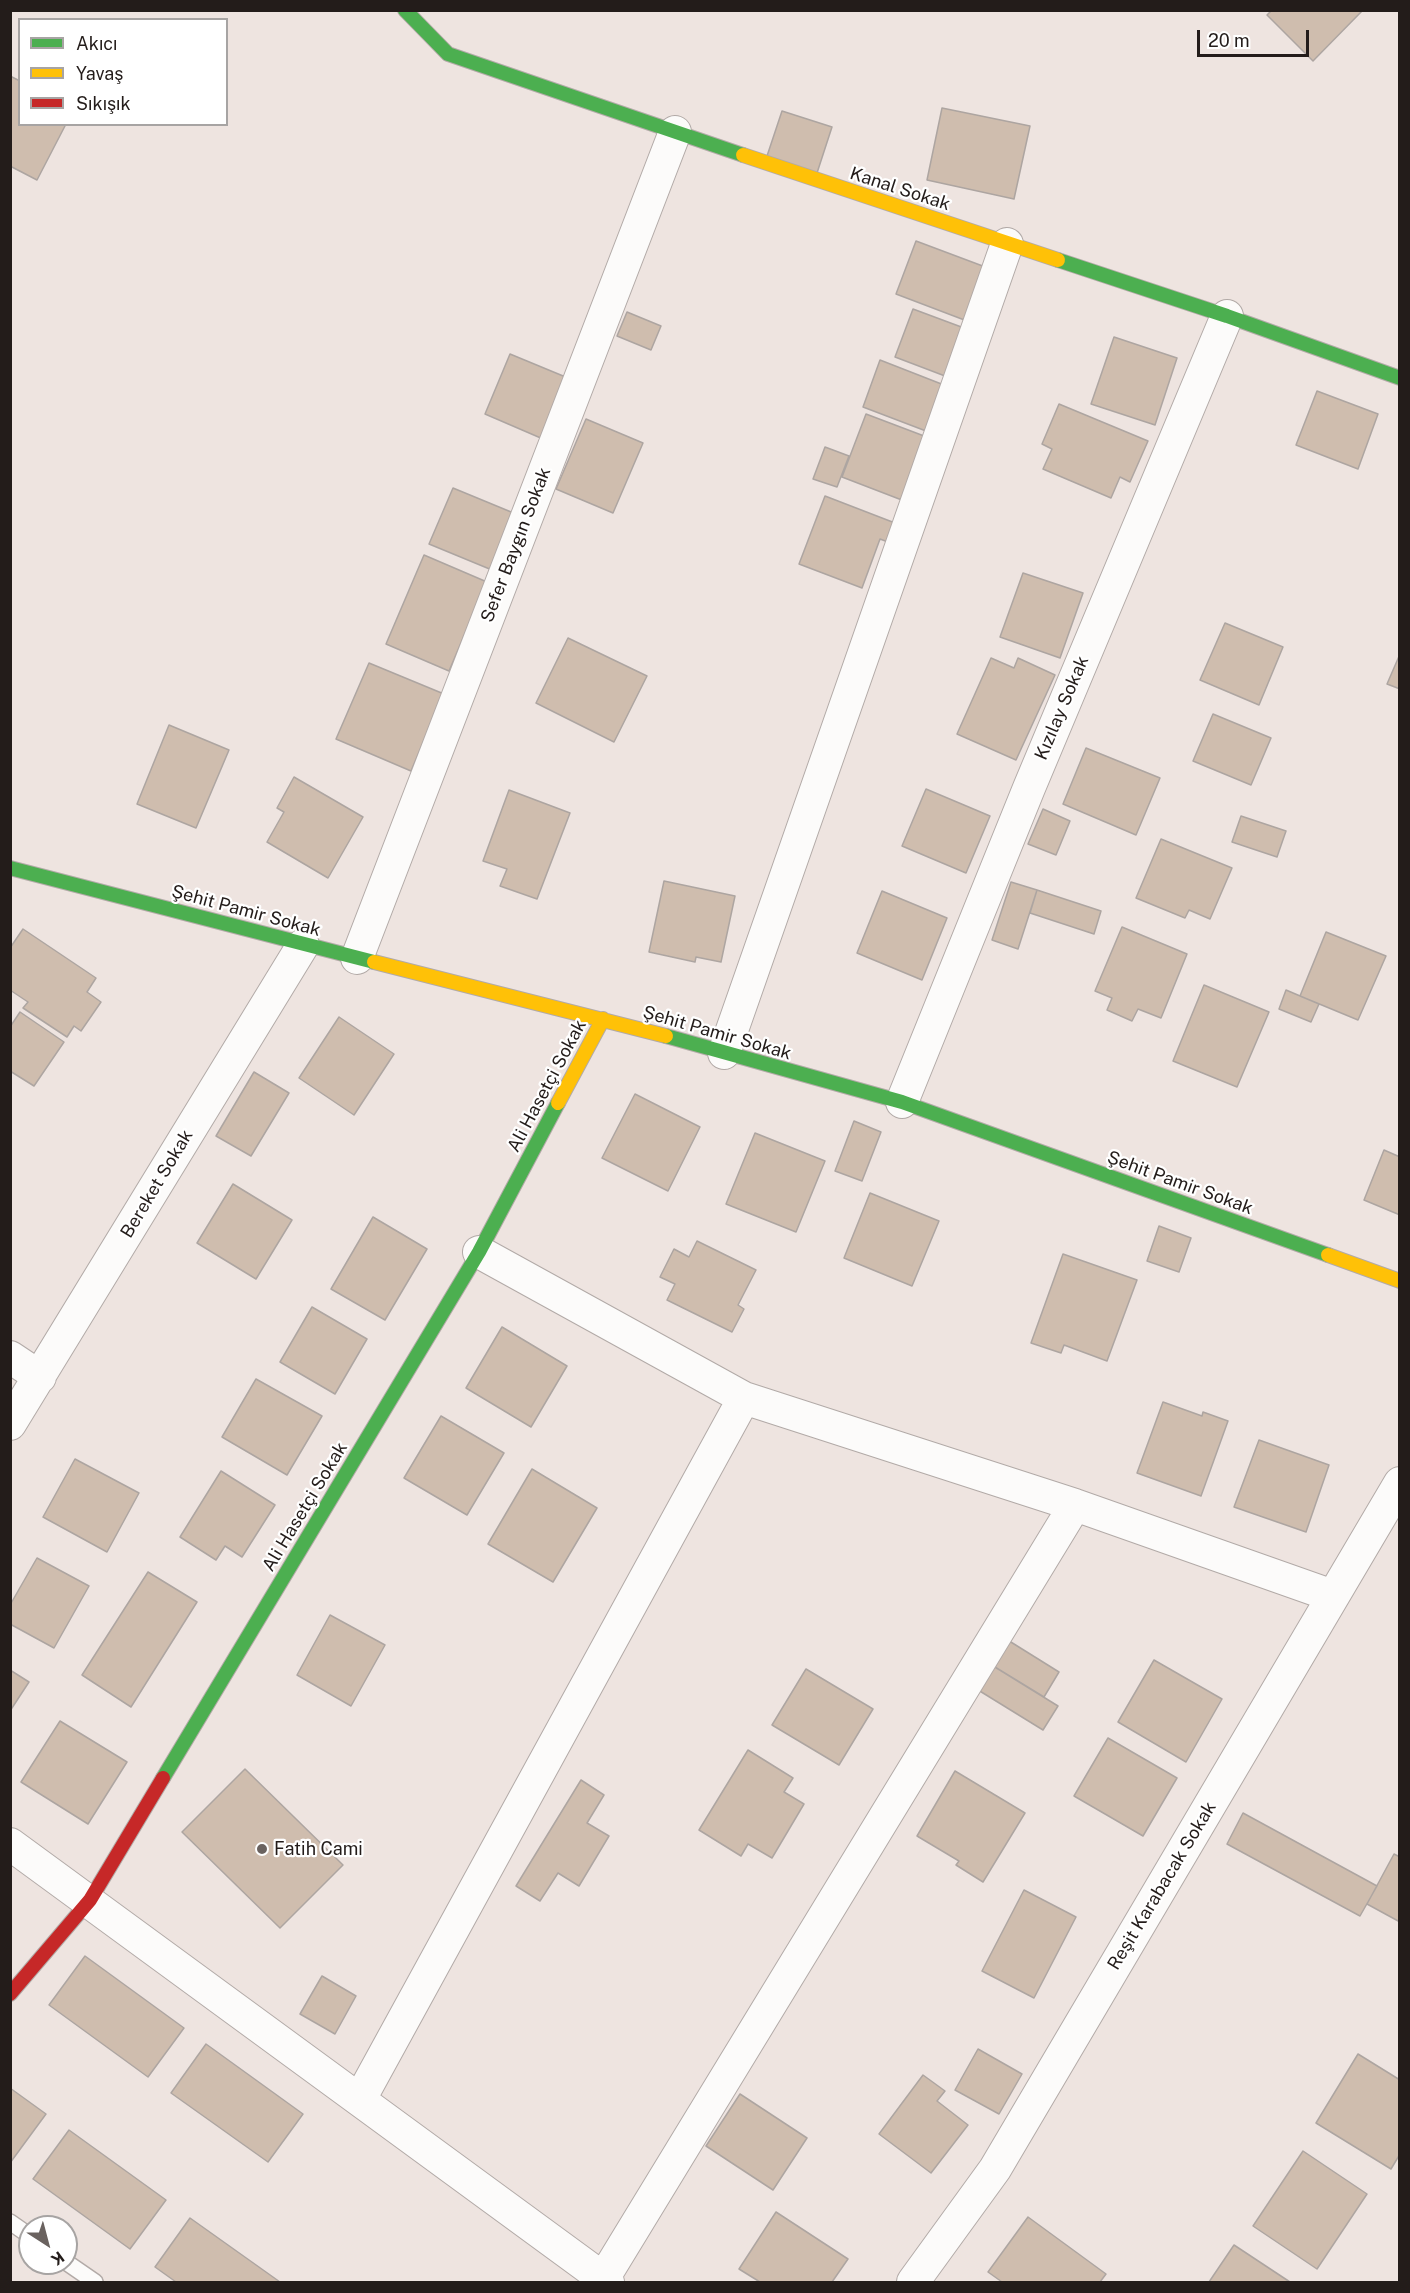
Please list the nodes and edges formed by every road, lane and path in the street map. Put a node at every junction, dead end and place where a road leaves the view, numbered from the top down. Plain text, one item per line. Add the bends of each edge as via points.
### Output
1 (405, 10) edge
2 (675, 132) junction
3 (1007, 244) junction
4 (1227, 316) junction
5 (1400, 378) edge
6 (10, 868) edge
7 (303, 945) junction
8 (357, 958) junction
9 (603, 1019) junction
10 (724, 1053) junction
11 (902, 1102) junction
12 (479, 1252) junction
13 (1400, 1281) edge
14 (10, 1357) edge
15 (40, 1377) junction
16 (744, 1398) junction
17 (10, 1424) edge
18 (1400, 1483) edge
19 (1075, 1505) junction
20 (1333, 1596) junction
21 (10, 1844) edge
22 (90, 1900) junction
23 (10, 1994) edge
24 (360, 2099) junction
25 (78, 2271) edge
26 (606, 2281) edge
27 (95, 2283) edge
28 (913, 2283) edge

1 - 2 street, Kanal Sokak via 448,54
2 - 3 street, Kanal Sokak
2 - 8 street, Sefer Baygın Sokak
3 - 4 street, Kanal Sokak
3 - 10 street
4 - 5 street, Kanal Sokak
4 - 11 street, Kızılay Sokak
6 - 7 street, Şehit Pamir Sokak
7 - 8 street, Şehit Pamir Sokak
7 - 15 street, Bereket Sokak
8 - 9 street, Şehit Pamir Sokak
9 - 10 street, Şehit Pamir Sokak
9 - 12 street, Ali Hasetçi Sokak
10 - 11 street, Şehit Pamir Sokak
11 - 13 street, Şehit Pamir Sokak
12 - 16 street
12 - 22 street, Ali Hasetçi Sokak
14 - 15 street
15 - 17 street, Bereket Sokak
16 - 19 street
16 - 24 street
18 - 20 street, Reşit Karabacak Sokak
19 - 20 street
19 - 26 street
20 - 28 street, Reşit Karabacak Sokak via 995,2169
21 - 22 street
22 - 23 street, Ali Hasetçi Sokak
22 - 24 street
24 - 26 street
25 - 27 lane

